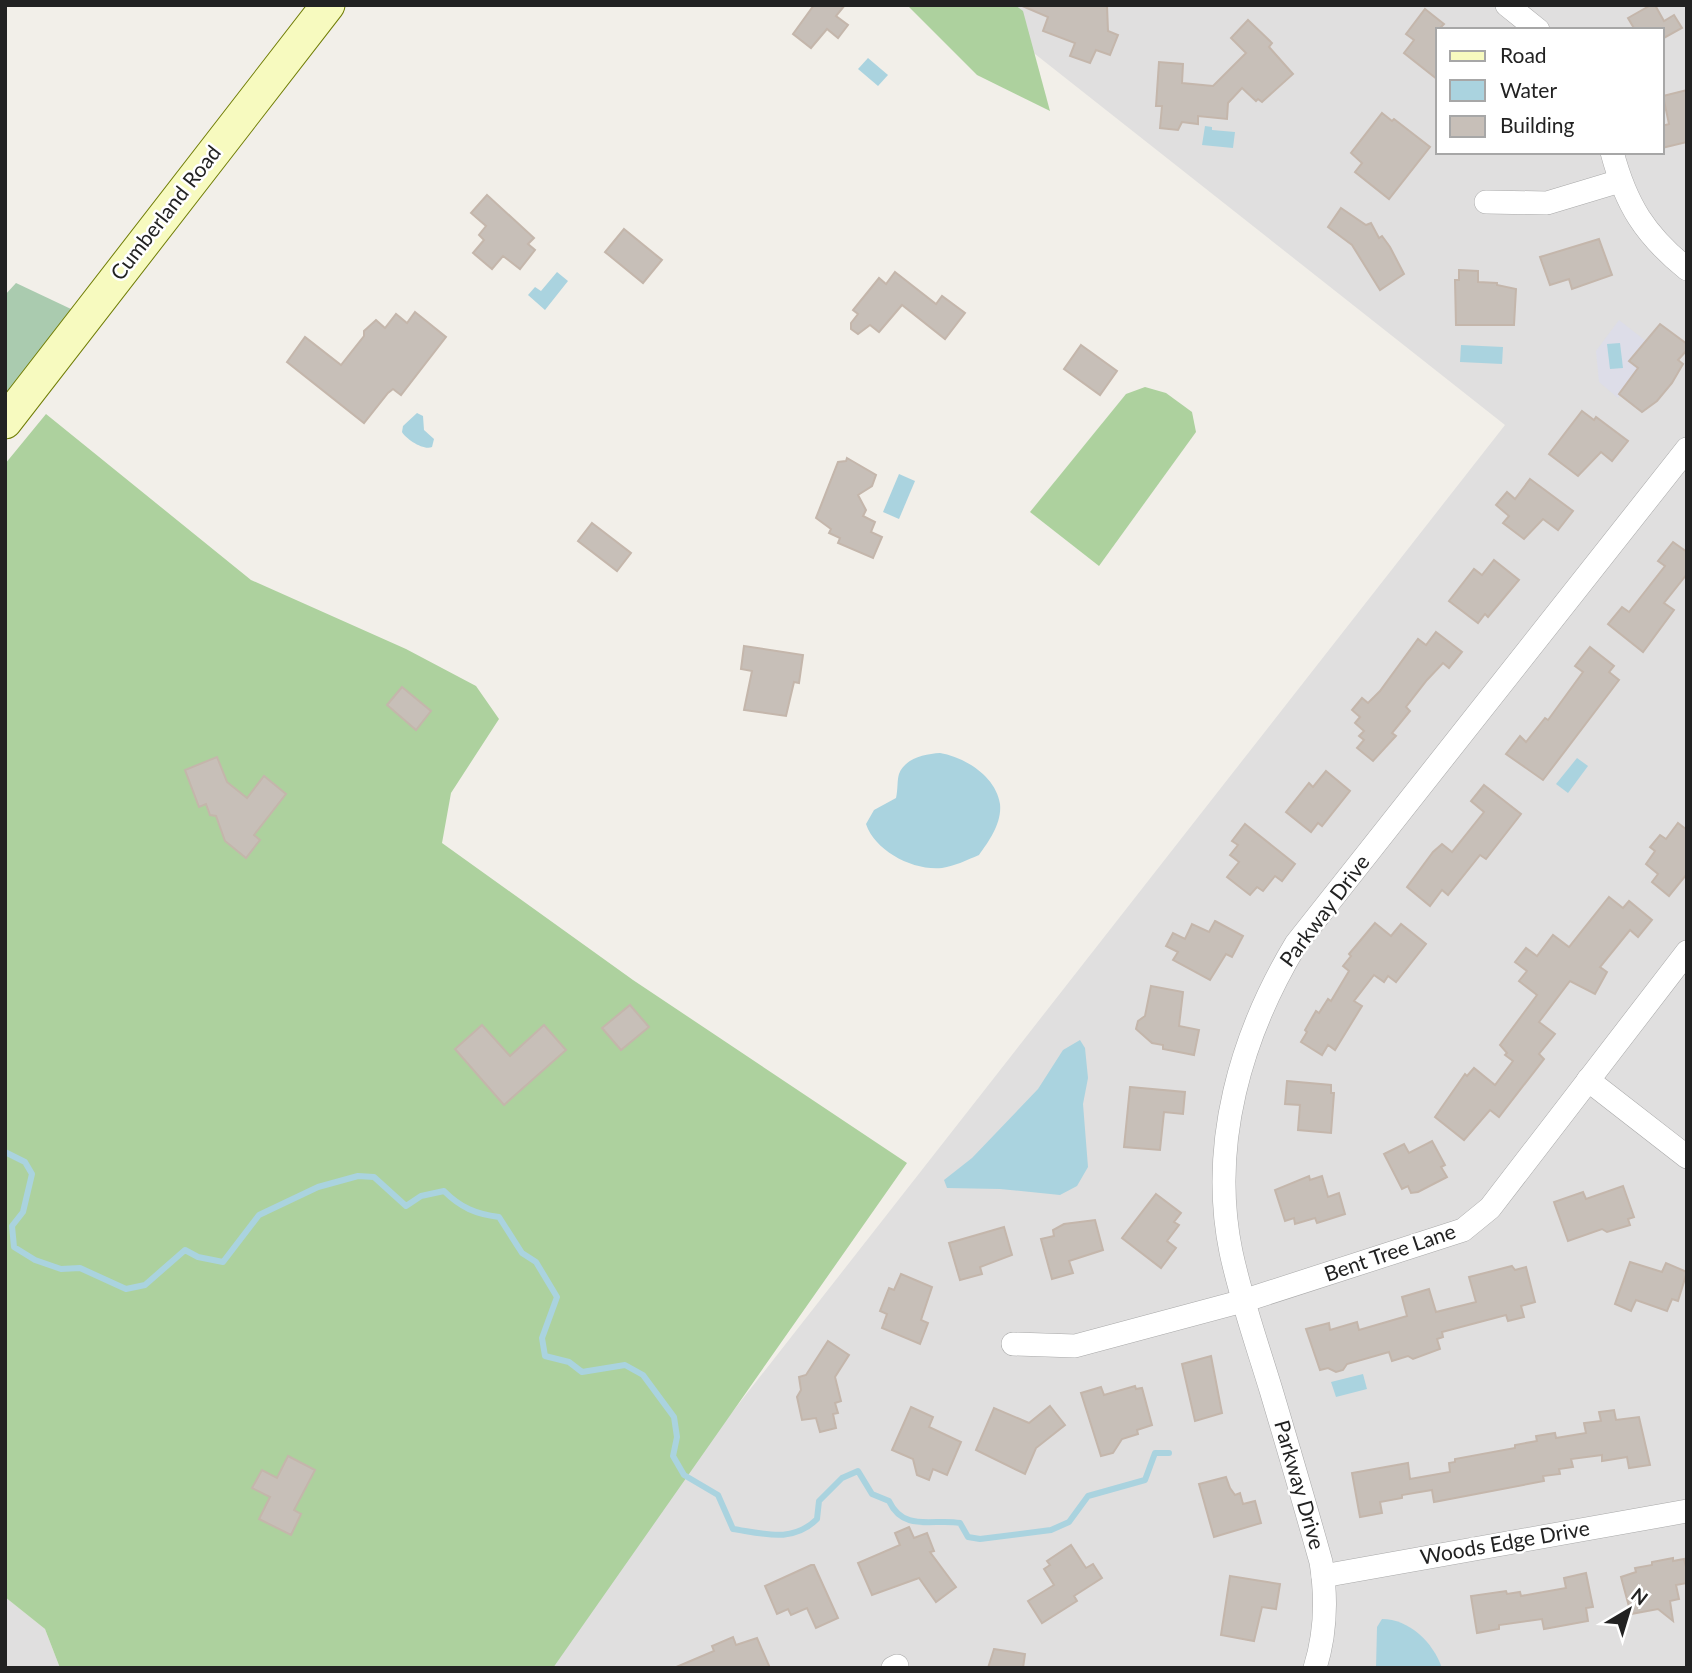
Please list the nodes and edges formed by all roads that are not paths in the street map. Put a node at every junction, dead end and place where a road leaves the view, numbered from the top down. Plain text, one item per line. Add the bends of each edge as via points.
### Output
1 (328, 5) edge
2 (1507, 5) edge
3 (1536, 28) edge
4 (1613, 154) edge
5 (1620, 181) junction
6 (1486, 202) dead end
7 (1687, 269) edge
8 (5, 422) edge
9 (1687, 449) edge
10 (1687, 952) edge
11 (1588, 1080) junction
12 (1687, 1157) edge
13 (1244, 1301) junction
14 (1013, 1344) dead end
15 (1687, 1511) edge
16 (1323, 1576) junction
17 (1315, 1668) edge

1 - 8 main road, Cumberland Road
2 - 3 street
4 - 5 street
5 - 6 street via 1547,203
5 - 7 street via 1644,228
9 - 13 street, Parkway Drive via 1296,944 1279,972 1248,1040 1230,1116 1227,1210
10 - 11 street, Bent Tree Lane
11 - 12 street
11 - 13 street, Bent Tree Lane via 1490,1208 1463,1230
13 - 14 street, Bent Tree Lane via 1075,1346
13 - 16 street, Parkway Drive
15 - 16 street, Woods Edge Drive
16 - 17 street, Parkway Drive via 1325,1630

